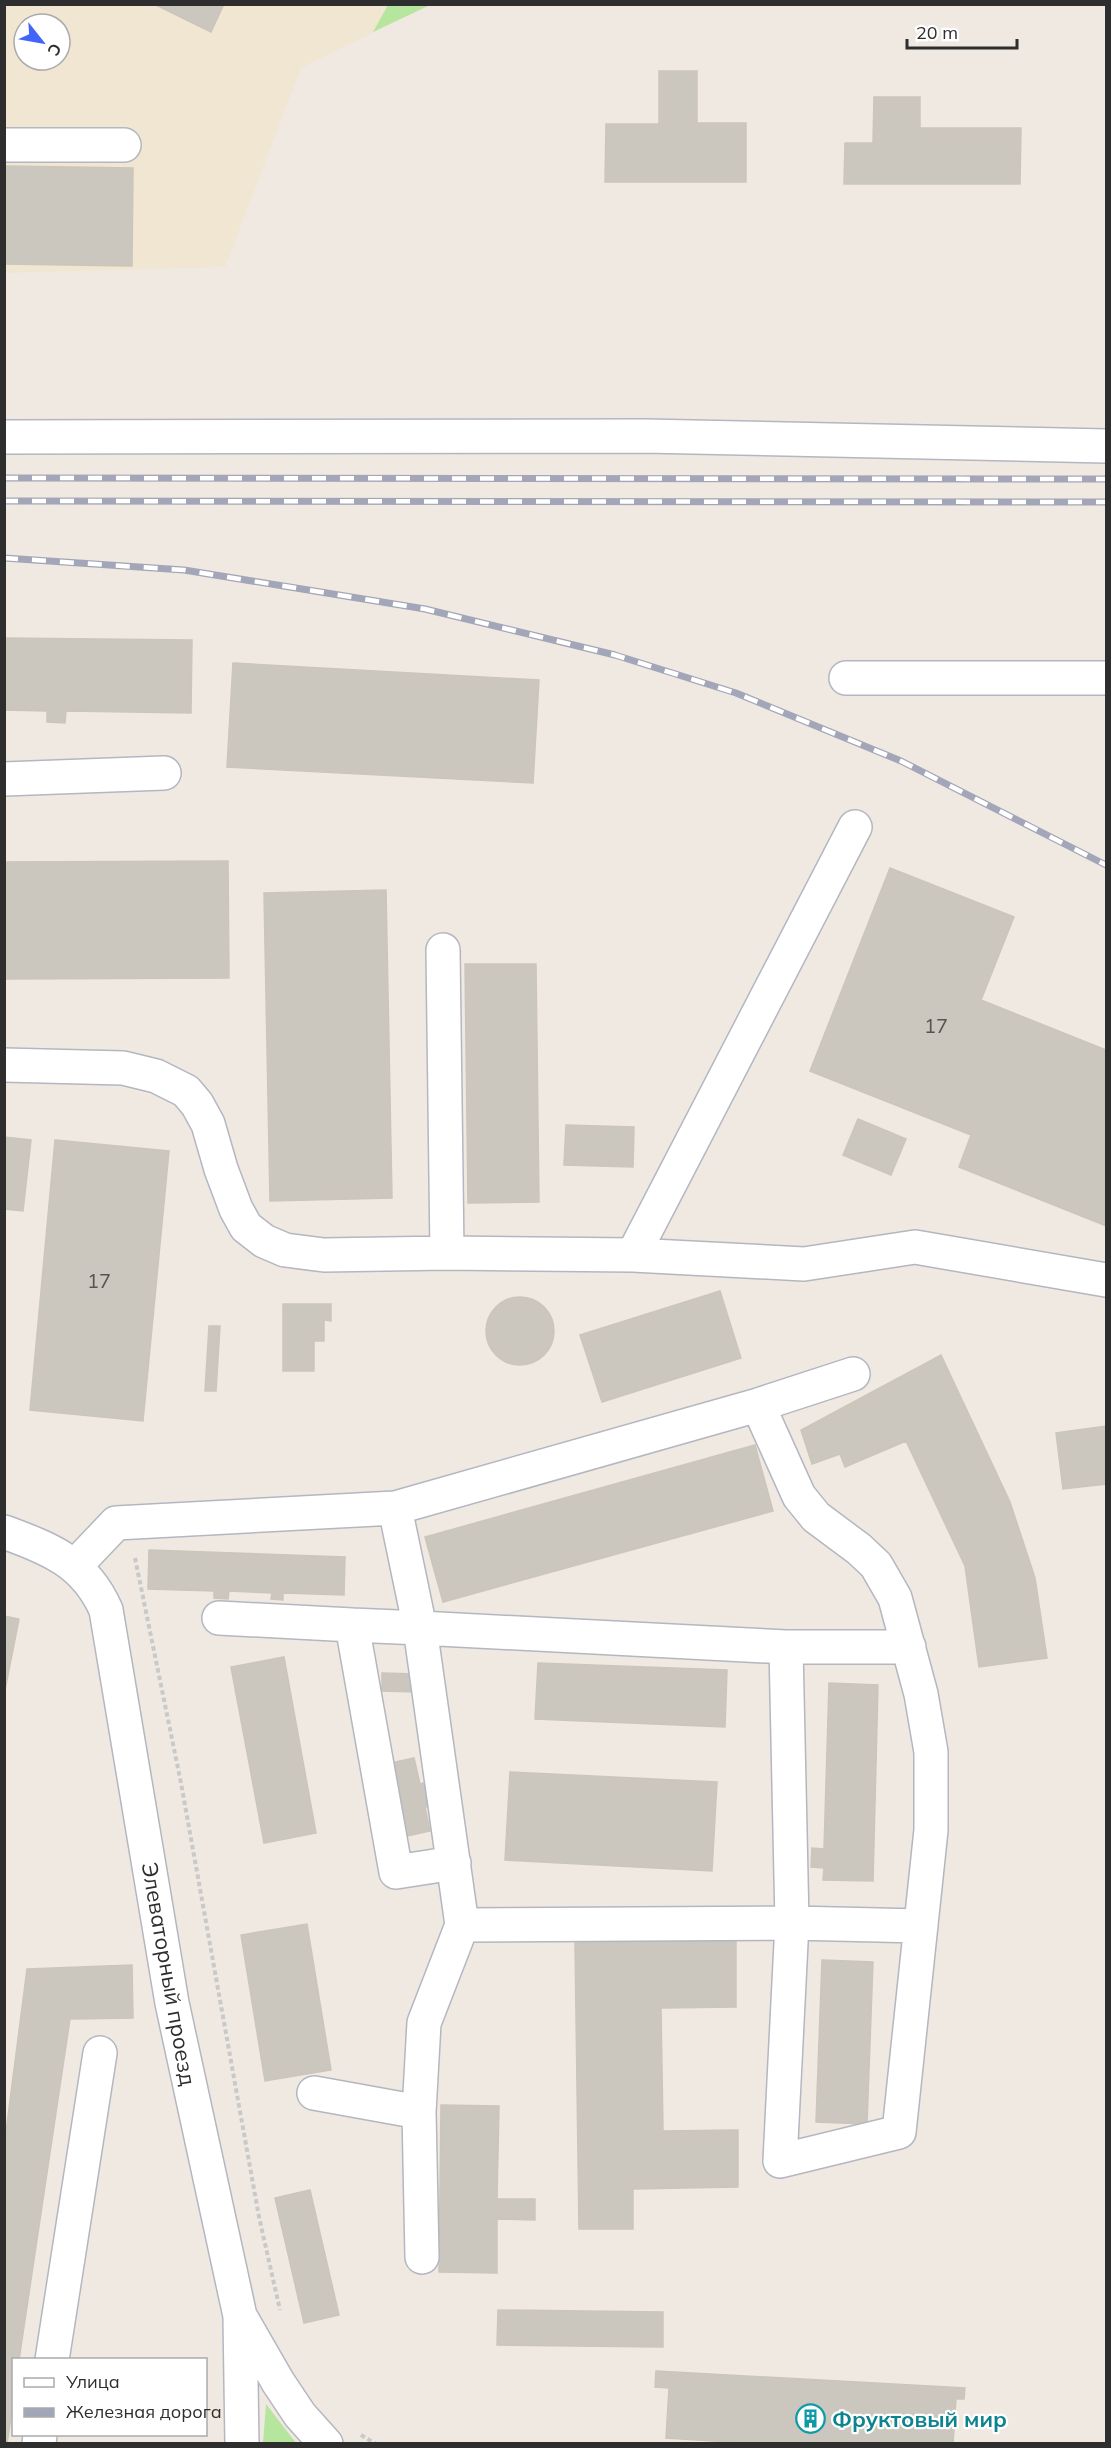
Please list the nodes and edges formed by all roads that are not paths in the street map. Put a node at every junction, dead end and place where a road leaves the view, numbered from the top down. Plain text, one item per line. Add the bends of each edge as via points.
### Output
1 (4, 145) edge
2 (124, 145) dead end
3 (4, 437) edge
4 (1107, 446) edge
5 (846, 678) dead end
6 (1107, 678) edge
7 (164, 773) dead end
8 (4, 778) edge
9 (855, 827) dead end
10 (443, 950) dead end
11 (4, 1065) edge
12 (447, 1253) junction
13 (633, 1255) junction
14 (1107, 1280) edge
15 (853, 1374) dead end
16 (758, 1405) junction
17 (395, 1508) junction
18 (4, 1532) edge
19 (75, 1566) junction
20 (219, 1618) dead end
21 (352, 1625) junction
22 (420, 1628) junction
23 (786, 1647) junction
24 (909, 1647) junction
25 (454, 1863) junction
26 (792, 1923) junction
27 (462, 1925) junction
28 (921, 1926) junction
29 (100, 2053) dead end
30 (314, 2093) dead end
31 (419, 2112) junction
32 (422, 2257) dead end
33 (240, 2316) junction
34 (52, 2358) edge
35 (340, 2437) edge
36 (242, 2444) edge

1 - 2 street
3 - 4 street via 645,436
5 - 6 street
7 - 8 street
9 - 13 street
10 - 12 street
11 - 12 street via 123,1068 156,1076 186,1091 208,1124 221,1169 246,1227 285,1250 324,1255
12 - 13 street
13 - 14 street via 804,1264 915,1247
15 - 16 street
16 - 17 street
16 - 24 street via 799,1496 816,1517 876,1565 895,1598
17 - 19 street via 116,1523
17 - 22 street
18 - 19 street, Элеваторный проезд via 45,1548
19 - 33 street, Элеваторный проезд via 99,1593 110,1628 172,2003
20 - 21 street
21 - 22 street
21 - 25 street via 396,1872
22 - 23 street
22 - 25 street
23 - 24 street
23 - 26 street
24 - 28 street via 931,1752 931,1830
25 - 27 street
26 - 27 street
26 - 28 street
26 - 28 street via 780,2161 899,2132
27 - 31 street via 424,2023
29 - 34 street
30 - 31 street
31 - 32 street
33 - 35 street, Элеваторный проезд via 295,2407
33 - 36 street

